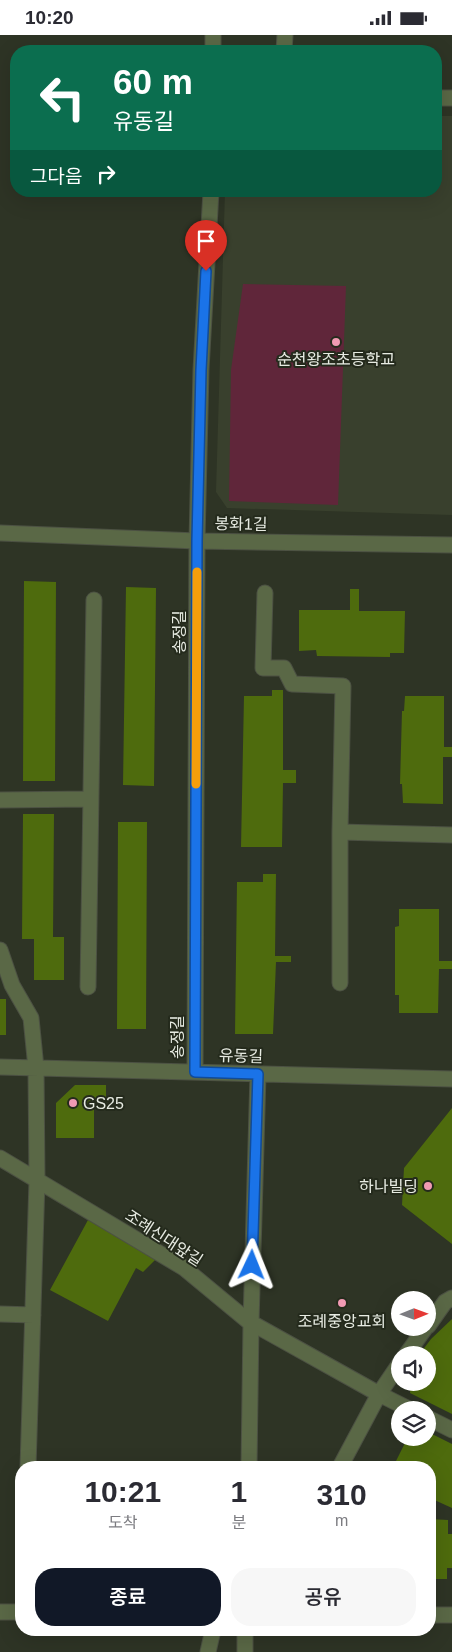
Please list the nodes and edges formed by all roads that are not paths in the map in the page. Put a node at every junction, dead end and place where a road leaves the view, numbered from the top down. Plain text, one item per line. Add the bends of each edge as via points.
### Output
1 (210, 197) edge
2 (0, 533) edge
3 (197, 541) junction
4 (452, 545) edge
5 (264, 593) dead end
6 (94, 600) dead end
7 (91, 799) junction
8 (0, 800) edge
9 (340, 832) junction
10 (452, 835) edge
11 (0, 950) edge
12 (340, 983) dead end
13 (88, 987) dead end
14 (0, 1067) edge
15 (36, 1068) junction
16 (195, 1072) junction
17 (258, 1074) junction
18 (452, 1079) edge
19 (0, 1158) edge
20 (37, 1181) junction
21 (452, 1298) edge
22 (0, 1314) edge
23 (33, 1315) junction
24 (436, 1315) edge
25 (251, 1323) junction
26 (391, 1376) edge
27 (379, 1394) junction
28 (393, 1401) edge
29 (436, 1422) edge
30 (452, 1430) edge
31 (28, 1461) edge
32 (249, 1461) edge
33 (343, 1461) edge
34 (0, 1612) edge
35 (15, 1612) edge
36 (436, 1615) edge
37 (452, 1615) edge
38 (212, 1636) edge
39 (245, 1636) edge
40 (208, 1652) edge
41 (245, 1652) edge

1 - 3 street, 송정길
2 - 3 street, 봉화1길
3 - 4 street, 봉화1길
3 - 16 street, 송정길
5 - 9 street via 263,668 284,668 292,684 343,686
6 - 7 street
7 - 8 street
7 - 13 street
9 - 10 street
9 - 12 street
11 - 15 street via 12,985 31,1018
14 - 15 street, 유동길
15 - 16 street, 유동길
15 - 20 street
16 - 17 street, 유동길
17 - 18 street, 유동길
17 - 25 street
19 - 20 street, 조례신대앞길
20 - 23 street
20 - 25 street, 조례신대앞길 via 184,1268
21 - 24 street
22 - 23 street
23 - 31 street
25 - 27 street, 조례신대앞길
25 - 32 street
26 - 27 street
27 - 28 street, 조례신대앞길
27 - 33 street
29 - 30 street
34 - 35 street
36 - 37 street
38 - 40 street
39 - 41 street

